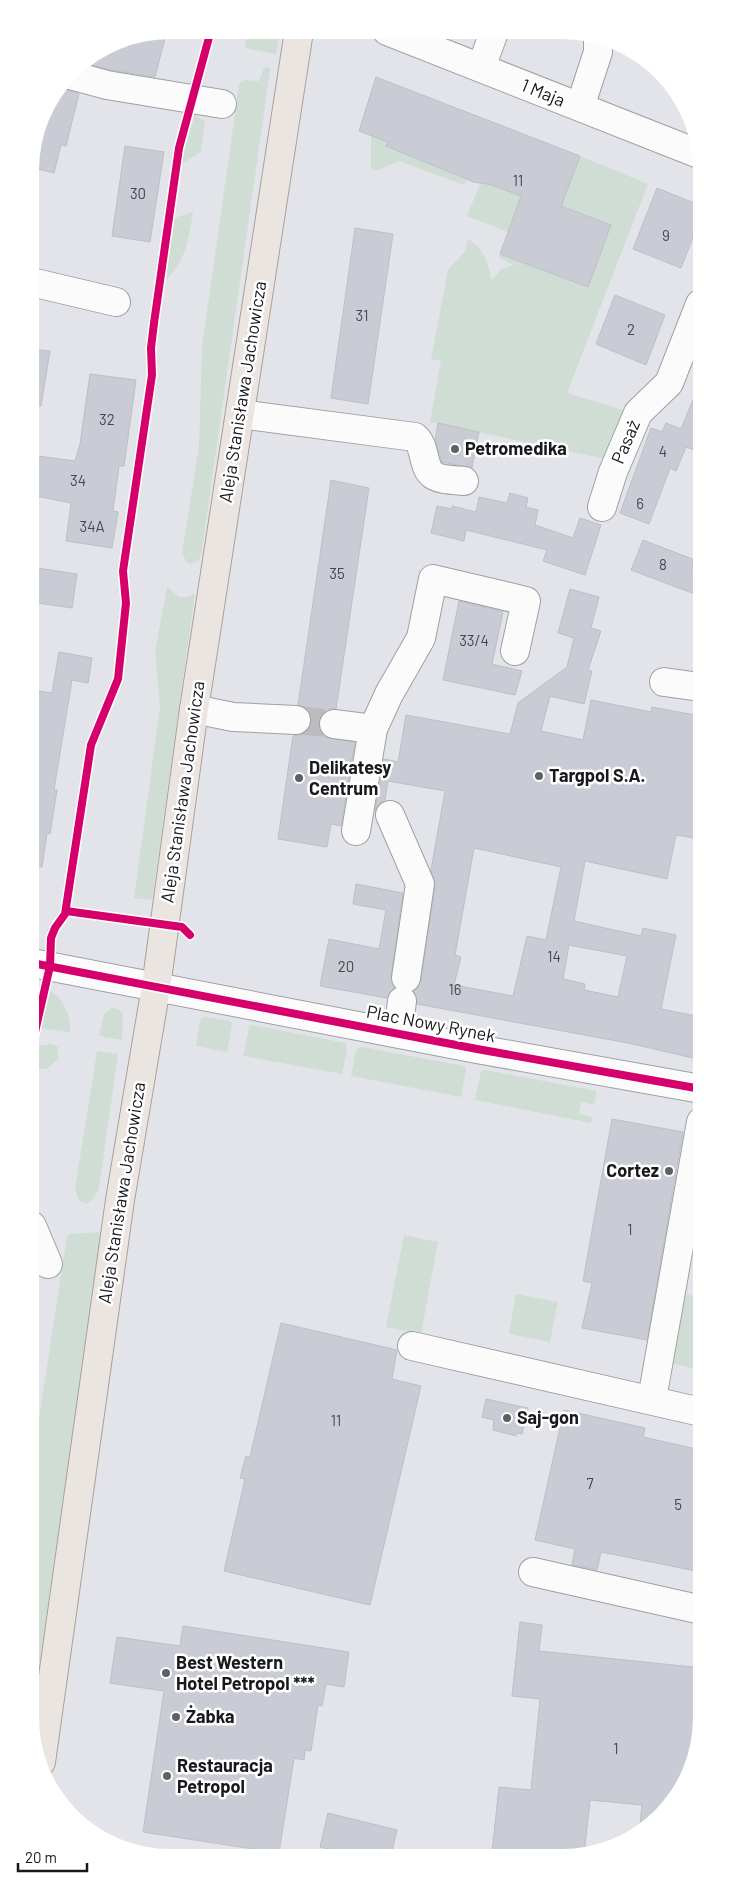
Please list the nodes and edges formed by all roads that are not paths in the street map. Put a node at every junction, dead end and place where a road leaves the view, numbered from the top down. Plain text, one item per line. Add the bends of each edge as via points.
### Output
1 (298, 39) edge
2 (407, 39) edge
3 (491, 39) edge
4 (598, 44) edge
5 (481, 68) junction
6 (77, 77) edge
7 (222, 104) dead end
8 (580, 107) junction
9 (692, 151) edge
10 (39, 284) edge
11 (116, 302) dead end
12 (693, 322) edge
13 (240, 414) junction
14 (464, 481) dead end
15 (602, 507) dead end
16 (515, 651) dead end
17 (664, 682) dead end
18 (693, 686) edge
19 (194, 709) junction
20 (296, 720) tunnel mouth
21 (334, 724) tunnel mouth
22 (372, 729) junction
23 (390, 815) dead end
24 (356, 831) dead end
25 (39, 964) edge
26 (156, 986) junction
27 (398, 1033) junction
28 (693, 1088) edge
29 (693, 1167) edge
30 (39, 1243) edge
31 (48, 1264) dead end
32 (412, 1346) dead end
33 (652, 1399) junction
34 (693, 1410) edge
35 (533, 1572) dead end
36 (693, 1608) edge
37 (43, 1750) edge

1 - 13 main road, Aleja Stanisława Jachowicza
2 - 5 street, 1 Maja
3 - 5 street
4 - 8 street
5 - 8 street, 1 Maja
6 - 7 street
8 - 9 street, 1 Maja
10 - 11 street
12 - 15 street, Pasaż via 669,383 638,413
13 - 14 street via 415,436 434,476
13 - 19 main road, Aleja Stanisława Jachowicza
16 - 22 street via 526,601 433,579 421,638
17 - 18 street
19 - 20 street via 233,718
19 - 26 main road, Aleja Stanisława Jachowicza
21 - 22 street
22 - 24 street
23 - 27 street via 420,884
25 - 26 street, Plac Nowy Rynek
26 - 27 street, Plac Nowy Rynek
26 - 37 main road, Aleja Stanisława Jachowicza via 120,1200
27 - 28 street, Plac Nowy Rynek
29 - 33 street
30 - 31 street
32 - 33 street
33 - 34 street
35 - 36 street

